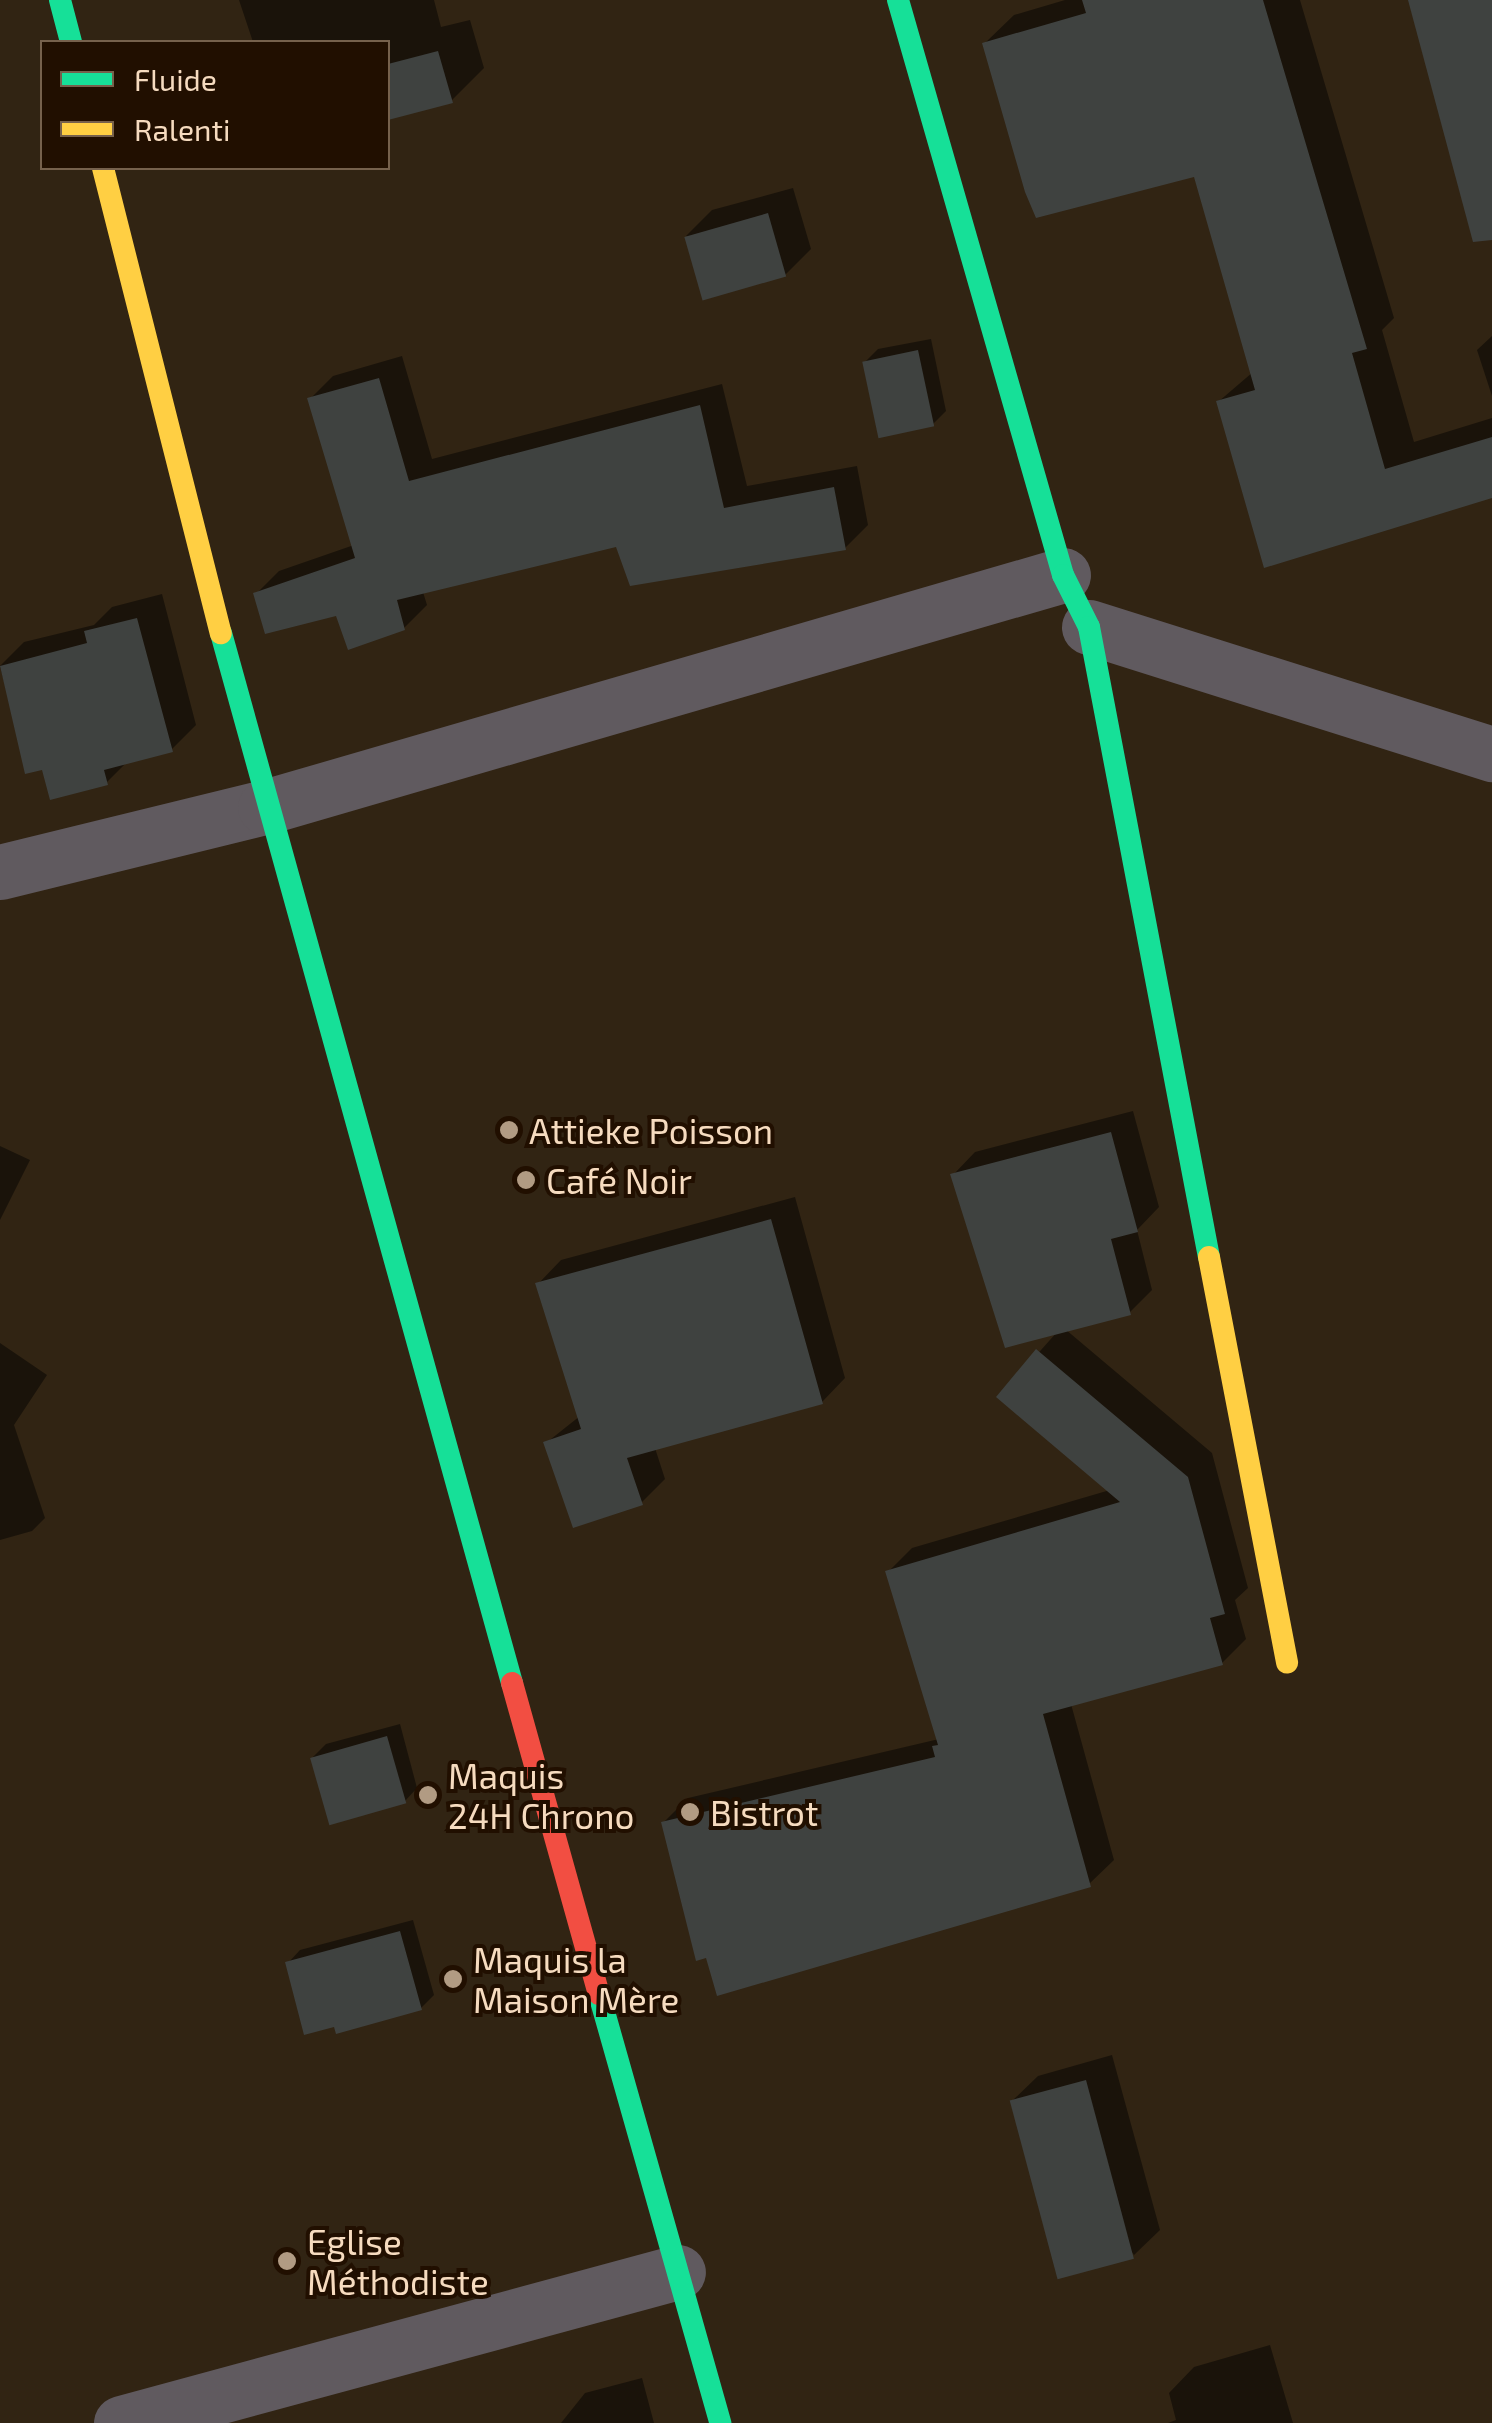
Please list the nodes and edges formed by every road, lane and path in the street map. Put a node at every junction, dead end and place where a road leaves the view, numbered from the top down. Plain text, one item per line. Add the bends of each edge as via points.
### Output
1 (60, 0) edge
2 (898, 0) edge
3 (70, 40) edge
4 (104, 170) edge
5 (1063, 575) junction
6 (1089, 627) junction
7 (1492, 754) edge
8 (265, 806) junction
9 (0, 872) edge
10 (1287, 1663) dead end
11 (678, 2272) junction
12 (121, 2423) edge
13 (720, 2423) edge

1 - 3 street
2 - 5 street
4 - 8 street
5 - 6 street
5 - 8 street
6 - 7 street
6 - 10 street
8 - 9 street
8 - 11 street
11 - 12 street
11 - 13 street

